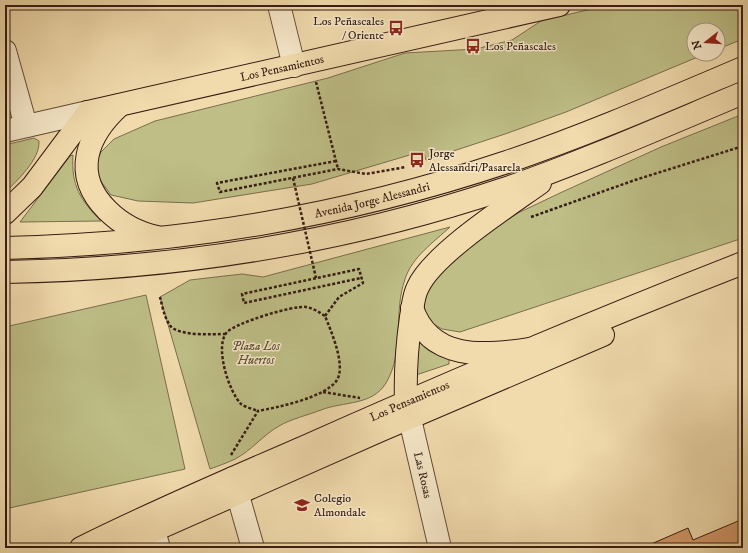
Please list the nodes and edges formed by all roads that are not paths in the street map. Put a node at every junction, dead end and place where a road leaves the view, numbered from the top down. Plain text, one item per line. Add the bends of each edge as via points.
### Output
1 (279, 5) edge
2 (559, 5) edge
3 (5, 51) edge
4 (303, 64) junction
5 (743, 68) edge
6 (743, 93) edge
7 (120, 105) junction
8 (88, 112) junction
9 (26, 126) junction
10 (5, 131) edge
11 (562, 168) junction
12 (5, 213) edge
13 (164, 239) junction
14 (5, 248) edge
15 (743, 263) edge
16 (5, 272) edge
17 (743, 277) edge
18 (412, 308) junction
19 (529, 349) junction
20 (407, 410) junction
21 (235, 486) junction
22 (157, 539) edge
23 (81, 548) edge
24 (114, 548) edge
25 (253, 548) edge
26 (440, 548) edge

1 - 4 street
2 - 4 main road, Los Pensamientos
3 - 9 street
4 - 7 main road, Los Pensamientos
5 - 13 main road, Avenida Jorge Alessandri via 558,144 442,182 301,218
6 - 11 main road, Avenida Jorge Alessandri
7 - 8 main road, Los Pensamientos
7 - 13 main road via 101,125 89,149 86,173 89,185 103,205 123,223 150,236
8 - 9 street, Los Pensamientos
8 - 12 main road via 32,188
9 - 10 street, Los Pensamientos
11 - 16 main road, Avenida Jorge Alessandri via 443,207 282,246 132,266
11 - 18 main road via 498,213 435,263 418,287
13 - 14 main road, Avenida Jorge Alessandri via 84,246
15 - 19 main road, Los Pensamientos
17 - 20 main road, Los Pensamientos
18 - 19 main road via 416,320 427,334 446,347 472,353
18 - 20 main road via 407,345
19 - 20 main road, Los Pensamientos
20 - 21 main road, Los Pensamientos
20 - 26 street, Las Rosas
21 - 22 main road, Los Pensamientos
21 - 23 main road, Los Pensamientos via 147,516
21 - 25 street
22 - 24 main road, Los Pensamientos

